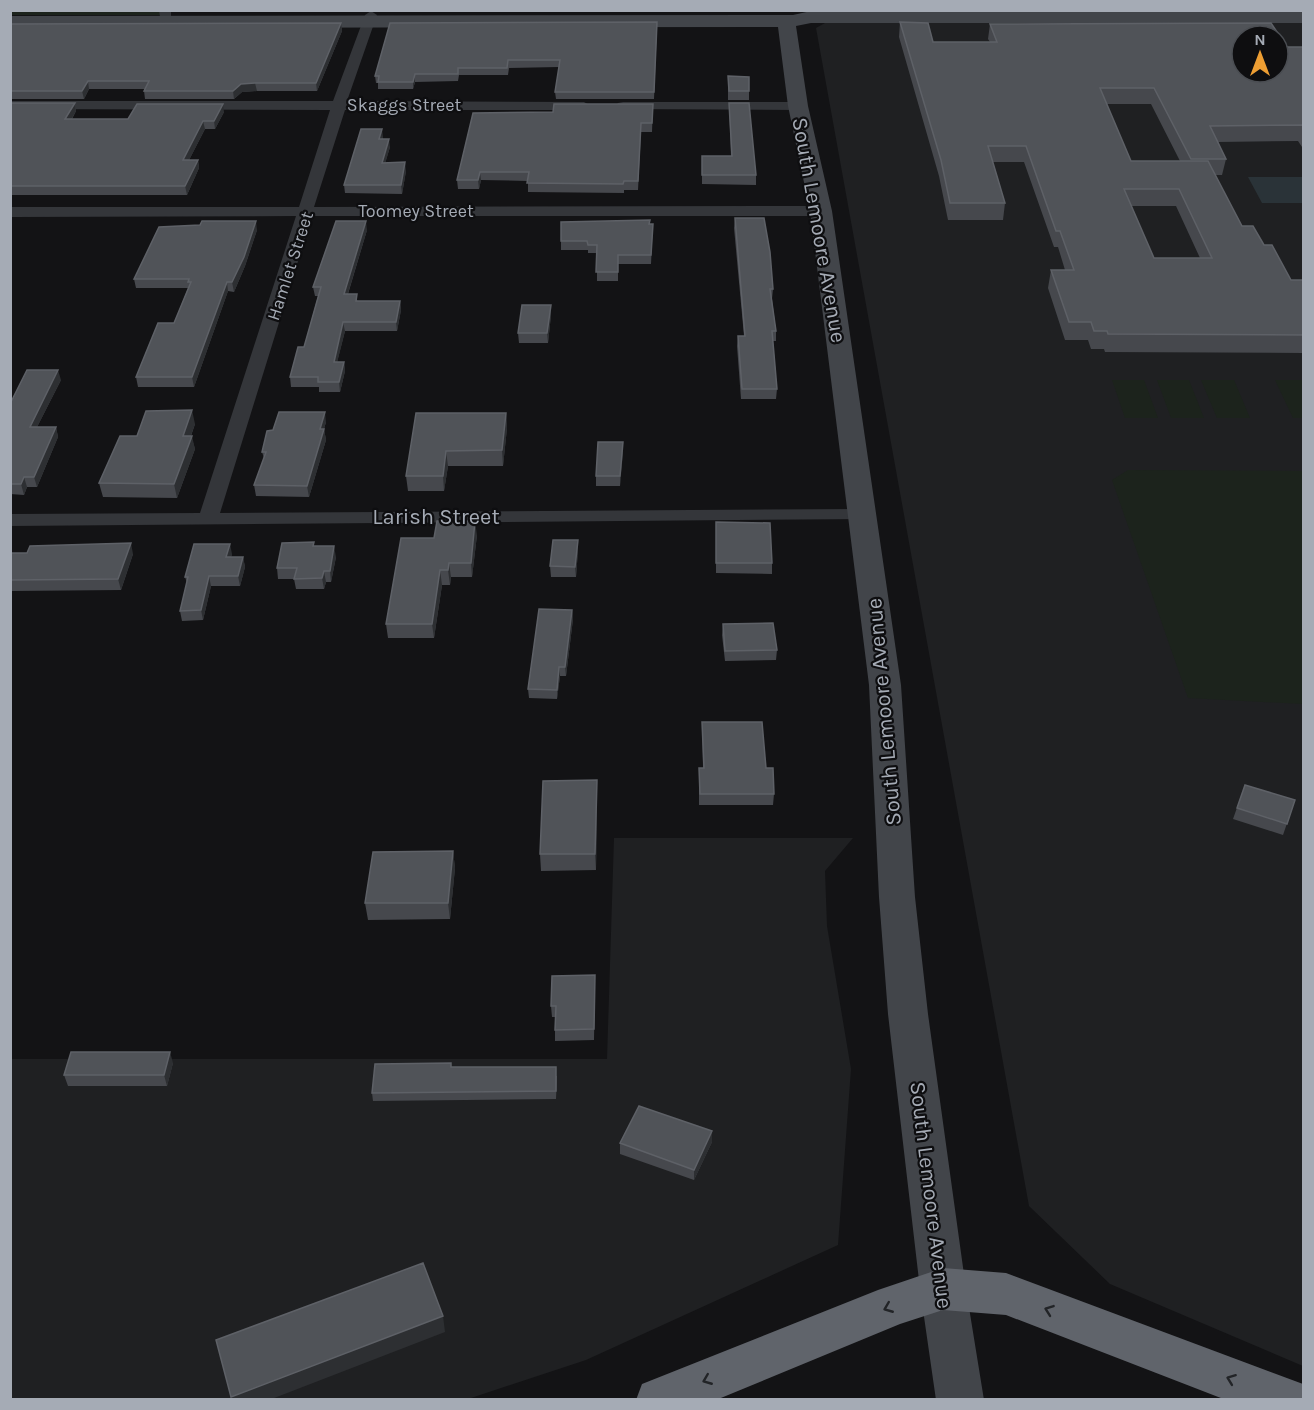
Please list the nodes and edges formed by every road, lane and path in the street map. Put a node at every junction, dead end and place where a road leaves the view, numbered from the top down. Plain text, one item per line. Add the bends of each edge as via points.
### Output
1 (1188, 13) edge
2 (1002, 14) edge
3 (10, 15) edge
4 (165, 15) edge
5 (466, 15) edge
6 (490, 16) edge
7 (789, 17) edge
8 (1304, 17) edge
9 (370, 18) junction
10 (10, 22) edge
11 (10, 105) edge
12 (339, 105) junction
13 (798, 106) junction
14 (307, 211) junction
15 (821, 211) junction
16 (10, 212) edge
17 (862, 515) junction
18 (208, 518) junction
19 (10, 520) edge
20 (943, 1289) junction
21 (659, 1400) edge
22 (960, 1400) edge
23 (1286, 1400) edge

1 - 2 main road
1 - 8 main road
2 - 7 main road
3 - 4 main road
4 - 9 main road
4 - 10 main road
5 - 6 main road
5 - 9 main road
6 - 7 main road
7 - 13 main road, South Lemoore Avenue
9 - 12 street, Hamlet Street
11 - 12 street, Skaggs Street
12 - 13 street, Skaggs Street
12 - 14 street, Hamlet Street
13 - 15 main road, South Lemoore Avenue
14 - 15 street, Toomey Street
14 - 16 street, Toomey Street
14 - 18 street, Hamlet Street
15 - 17 main road, South Lemoore Avenue
17 - 18 street, Larish Street
17 - 20 main road, South Lemoore Avenue via 885,686 908,1014
18 - 19 street, Larish Street
20 -> 21 highway
20 - 22 main road, South Lemoore Avenue
23 -> 20 highway via 1006,1294

